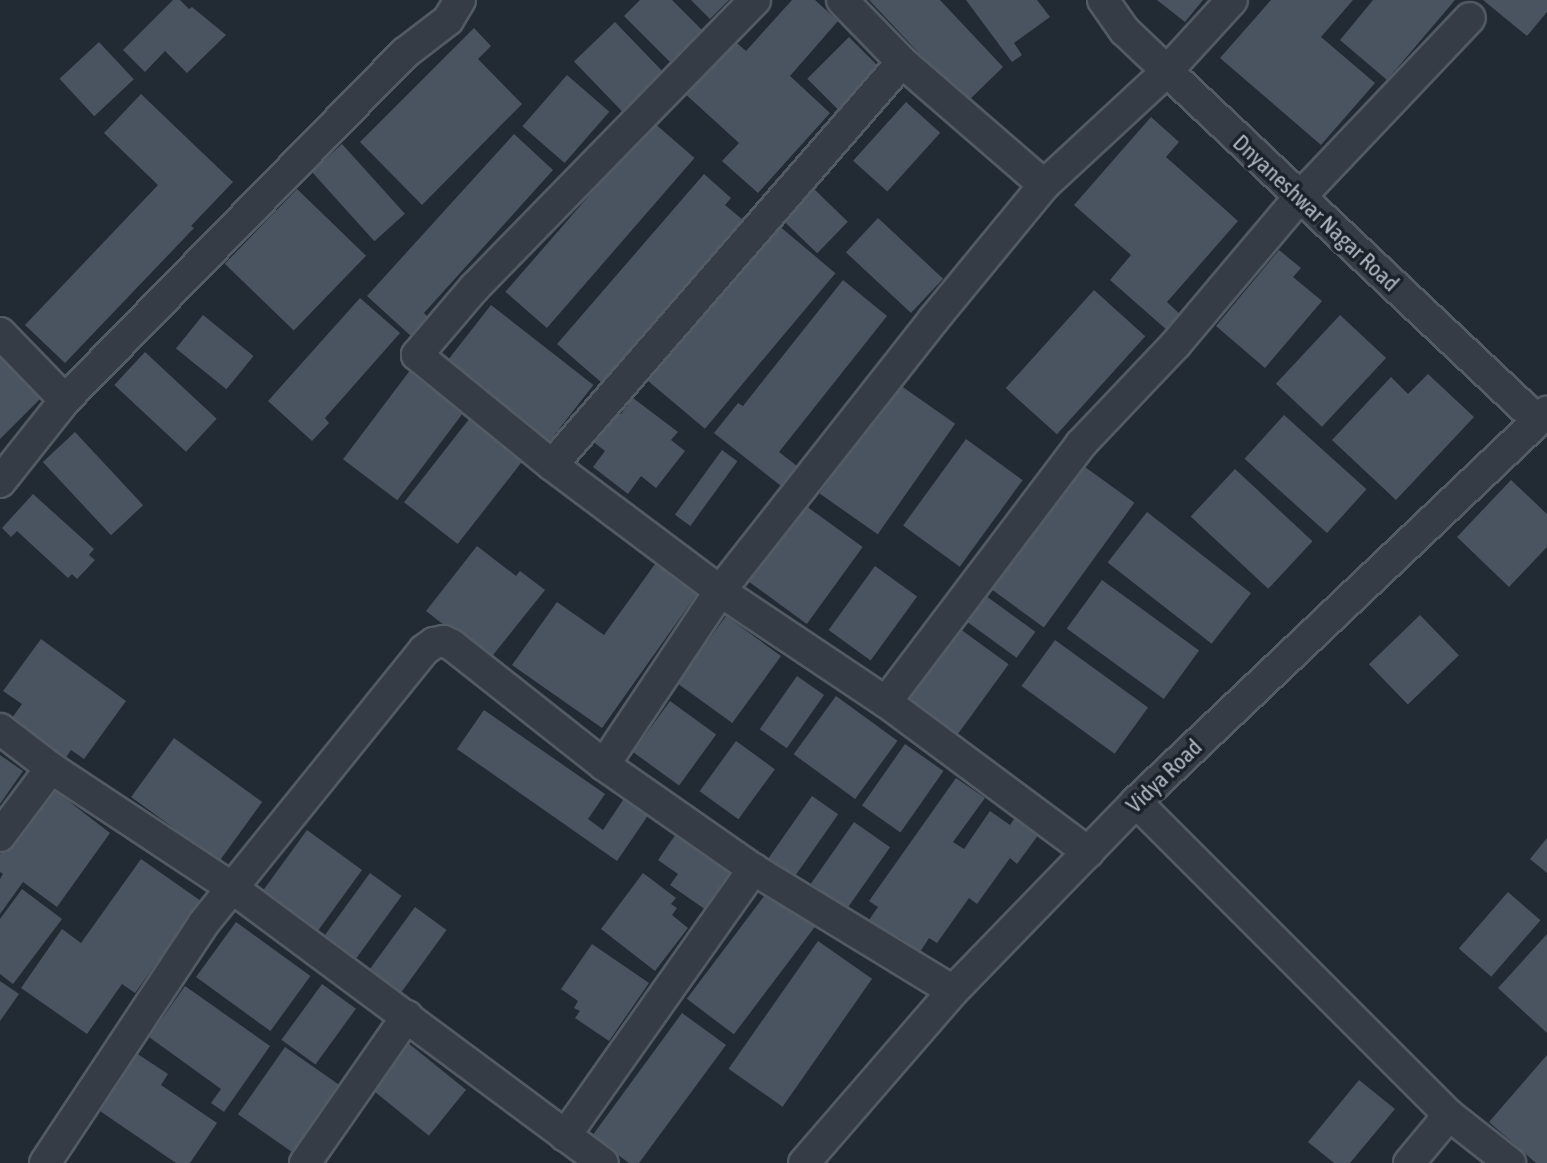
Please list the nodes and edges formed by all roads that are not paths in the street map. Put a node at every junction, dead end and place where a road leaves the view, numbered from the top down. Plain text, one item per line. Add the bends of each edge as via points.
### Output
1 (460, 0) edge
2 (755, 0) edge
3 (842, 0) edge
4 (1103, 0) edge
5 (1232, 0) edge
6 (1470, 18) dead end
7 (902, 62) junction
8 (1167, 71) junction
9 (1044, 185) junction
10 (1298, 198) junction
11 (0, 333) edge
12 (65, 400) junction
13 (1542, 416) edge
14 (552, 465) junction
15 (0, 482) edge
16 (720, 591) junction
17 (886, 702) junction
18 (0, 729) edge
19 (604, 765) junction
20 (51, 768) junction
21 (1136, 802) junction
22 (0, 836) edge
23 (1088, 852) junction
24 (753, 869) junction
25 (231, 887) junction
26 (953, 991) junction
27 (407, 1016) junction
28 (1449, 1115) junction
29 (565, 1136) junction
30 (45, 1163) edge
31 (305, 1163) edge
32 (603, 1163) edge
33 (804, 1163) edge
34 (1409, 1163) edge
35 (1510, 1163) edge

1 - 12 street via 448,20 405,53
2 - 14 street via 474,288 417,355
3 - 7 street
4 - 8 street, Dnyaneshwar Nagar Road via 1125,31
5 - 8 street
6 - 10 street
7 - 9 street
7 - 14 street
8 - 9 street
8 - 10 street, Dnyaneshwar Nagar Road
9 - 16 street
10 - 13 street, Dnyaneshwar Nagar Road
10 - 17 street via 1175,345 1081,444
11 - 12 street
12 - 15 street
13 - 21 street, Vidya Road
14 - 16 street
16 - 17 street
16 - 19 street
17 - 23 street
18 - 20 street
19 - 24 street
19 - 25 street via 453,645 434,643
20 - 22 street
20 - 25 street
21 - 23 street, Vidya Road
21 - 28 street
23 - 26 street, Vidya Road
24 - 26 street
24 - 29 street
25 - 27 street
25 - 30 street
26 - 33 street, Vidya Road
27 - 29 street
27 - 31 street
28 - 34 street
28 - 35 street
29 - 32 street

